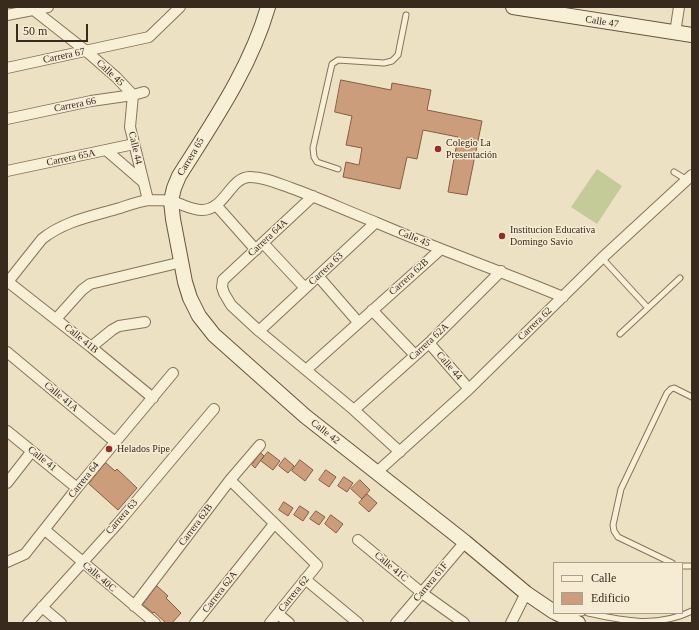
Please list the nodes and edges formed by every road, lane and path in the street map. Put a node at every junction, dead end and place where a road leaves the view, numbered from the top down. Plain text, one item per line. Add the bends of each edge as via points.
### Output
1 (48, 7) edge
2 (180, 7) edge
3 (268, 7) edge
4 (513, 7) edge
5 (679, 7) edge
6 (32, 8) edge
7 (550, 10) edge
8 (7, 15) edge
9 (406, 15) dead end
10 (675, 33) junction
11 (692, 36) edge
12 (86, 51) junction
13 (7, 68) edge
14 (144, 92) dead end
15 (133, 95) junction
16 (7, 119) edge
17 (134, 144) junction
18 (106, 150) junction
19 (338, 169) dead end
20 (7, 172) edge
21 (674, 172) dead end
22 (690, 177) edge
23 (143, 182) junction
24 (313, 196) junction
25 (148, 200) junction
26 (171, 201) junction
27 (216, 205) junction
28 (375, 223) junction
29 (260, 246) junction
30 (441, 249) junction
31 (602, 258) junction
32 (182, 262) junction
33 (501, 271) junction
34 (318, 276) junction
35 (680, 278) dead end
36 (7, 282) edge
37 (305, 288) junction
38 (563, 297) junction
39 (648, 308) junction
40 (372, 310) junction
41 (56, 319) junction
42 (146, 322) dead end
43 (358, 322) junction
44 (259, 331) junction
45 (620, 334) dead end
46 (429, 343) junction
47 (91, 347) junction
48 (7, 352) edge
49 (415, 355) junction
50 (306, 370) junction
51 (173, 373) dead end
52 (469, 389) junction
53 (692, 397) edge
54 (153, 398) junction
55 (214, 409) dead end
56 (354, 410) junction
57 (7, 431) edge
58 (115, 442) junction
59 (260, 445) dead end
60 (32, 451) junction
61 (400, 452) junction
62 (377, 472) junction
63 (230, 480) junction
64 (7, 483) edge
65 (77, 488) junction
66 (274, 524) junction
67 (44, 530) junction
68 (358, 540) dead end
69 (465, 542) junction
70 (7, 562) edge
71 (82, 562) junction
72 (670, 562) edge
73 (305, 579) junction
74 (422, 593) junction
75 (526, 593) junction
76 (134, 606) junction
77 (42, 607) junction
78 (553, 611) edge
79 (692, 611) edge
80 (278, 614) junction
81 (558, 614) edge
82 (593, 614) edge
83 (28, 623) edge
84 (61, 623) edge
85 (155, 623) edge
86 (196, 623) edge
87 (270, 623) edge
88 (289, 623) edge
89 (358, 623) edge
90 (396, 623) edge
91 (464, 623) edge
92 (511, 623) edge
93 (578, 623) edge

1 - 6 street
2 - 12 street, Carrera 67 via 149,37
3 - 26 street, Carrera 65 via 236,85 179,176
4 - 7 street, Calle 47
5 - 10 street
6 - 8 street
6 - 12 street, Calle 45
7 - 10 street, Calle 47
9 - 19 lane via 398,54 392,61 384,63 338,60 332,64 313,148 317,162
10 - 11 street, Calle 47
12 - 13 street, Carrera 67
12 - 15 street, Calle 45
14 - 15 street, Carrera 66
15 - 16 street, Carrera 66
15 - 17 street, Calle 44 via 130,127
17 - 18 street, Carrera 65A
17 - 23 street, Calle 44
18 - 20 street, Carrera 65A
18 - 23 street
21 - 22 lane
22 - 31 street, Carrera 62
23 - 25 street, Calle 44
24 - 27 street, Calle 45 via 265,178 249,177 242,178 236,183
24 - 28 street, Calle 45
24 - 29 street, Carrera 64A
25 - 26 street
25 - 36 street via 81,219 49,233
26 - 27 street via 202,210
26 - 32 street, Calle 42
27 - 29 street
28 - 30 street, Calle 45
28 - 34 street, Carrera 63
29 - 37 street
29 - 44 street, Carrera 64A via 223,280 222,287 231,305
30 - 33 street, Calle 45
30 - 40 street, Carrera 62B
31 - 38 street, Carrera 62
31 - 39 lane
32 - 41 street via 90,284
32 - 62 street, Calle 42 via 190,298 199,316 214,335 305,416
33 - 38 street, Calle 45
33 - 46 street, Carrera 62A
34 - 37 street, Carrera 63
34 - 43 street
35 - 39 lane
36 - 41 street, Calle 41B
37 - 44 street, Carrera 63
38 - 52 street, Carrera 62
39 - 45 lane
40 - 43 street, Carrera 62B
40 - 49 street
41 - 47 street, Calle 41B
42 - 47 street via 119,326
43 - 50 street, Carrera 62B
44 - 50 street
46 - 49 street, Carrera 62A
46 - 52 street, Calle 44
47 - 54 street, Calle 41B
48 - 58 street, Calle 41A
49 - 56 street, Carrera 62A
50 - 56 street
51 - 54 street, Carrera 64
52 - 61 street, Carrera 62
53 - 72 lane via 674,388 667,394 621,490 613,525 618,537
54 - 58 street, Carrera 64
55 - 71 street, Carrera 63
56 - 61 street
57 - 60 street, Calle 41
58 - 65 street, Carrera 64
59 - 63 street, Carrera 62B
60 - 64 street
60 - 65 street, Calle 41
61 - 62 street, Carrera 62
62 - 69 street, Calle 42 via 432,511
63 - 66 street
63 - 76 street, Carrera 62B
65 - 67 street, Carrera 64
66 - 73 street, Carrera 62 via 317,565
66 - 86 street, Carrera 62A
67 - 70 street, Carrera 64 via 25,554
67 - 71 street, Calle 40C
68 - 74 street, Calle 41C
69 - 74 street, Carrera 61F
69 - 75 street, Calle 42
71 - 76 street, Calle 40C
71 - 77 street, Carrera 63
73 - 80 street, Carrera 62
73 - 89 street
74 - 90 street, Carrera 61F
74 - 91 street, Calle 41C
75 - 78 street, Calle 42
75 - 92 street
76 - 85 street, Calle 40C
77 - 83 street, Carrera 63
77 - 84 street
79 - 82 lane via 655,622 621,620
80 - 87 street, Carrera 62
80 - 88 street
81 - 93 street, Calle 42

